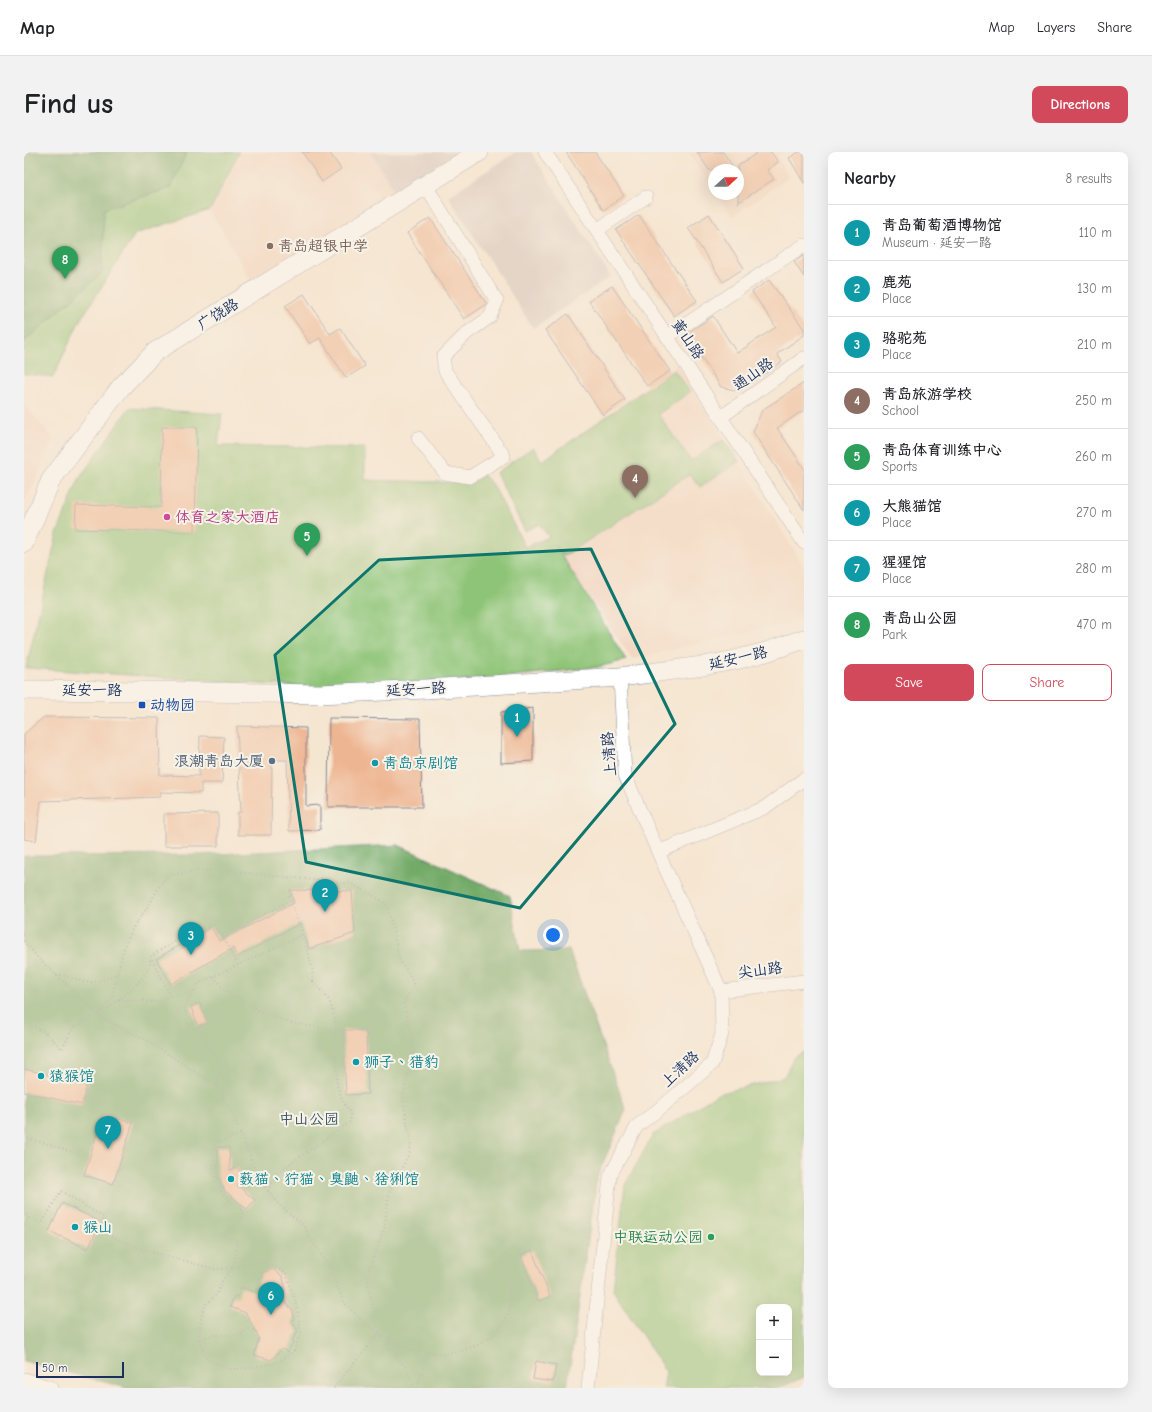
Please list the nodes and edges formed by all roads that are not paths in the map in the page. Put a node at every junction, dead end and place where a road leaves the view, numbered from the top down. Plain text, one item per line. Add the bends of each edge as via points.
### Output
1 (479, 152) edge
2 (545, 152) edge
3 (426, 186) junction
4 (646, 197) dead end
5 (597, 230) junction
6 (804, 245) edge
7 (667, 337) junction
8 (804, 358) edge
9 (721, 417) junction
10 (418, 438) dead end
11 (24, 543) edge
12 (804, 543) edge
13 (804, 639) edge
14 (620, 677) junction
15 (24, 690) edge
16 (804, 779) edge
17 (658, 852) junction
18 (804, 981) edge
19 (721, 991) junction
20 (24, 1379) edge
21 (52, 1388) edge
22 (588, 1388) edge

1 - 3 main road, 广饶路
2 - 5 street, 黄山路
3 - 10 street via 497,301 490,317 467,333 444,357 445,371 504,456 470,477 445,473
3 - 11 main road, 广饶路 via 155,352 121,387 51,480
4 - 5 street
5 - 7 street, 黄山路
6 - 7 street
7 - 9 street, 黄山路
8 - 9 street, 通山路
9 - 12 street, 黄山路
13 - 14 main road, 延安一路 via 735,660
14 - 15 main road, 延安一路 via 320,694
14 - 17 street, 上清路 via 625,775
16 - 17 street via 764,808
17 - 19 street, 上清路
18 - 19 street, 尖山路
19 - 22 street, 上清路 via 722,1034 712,1064 637,1126 610,1176
20 - 21 street

